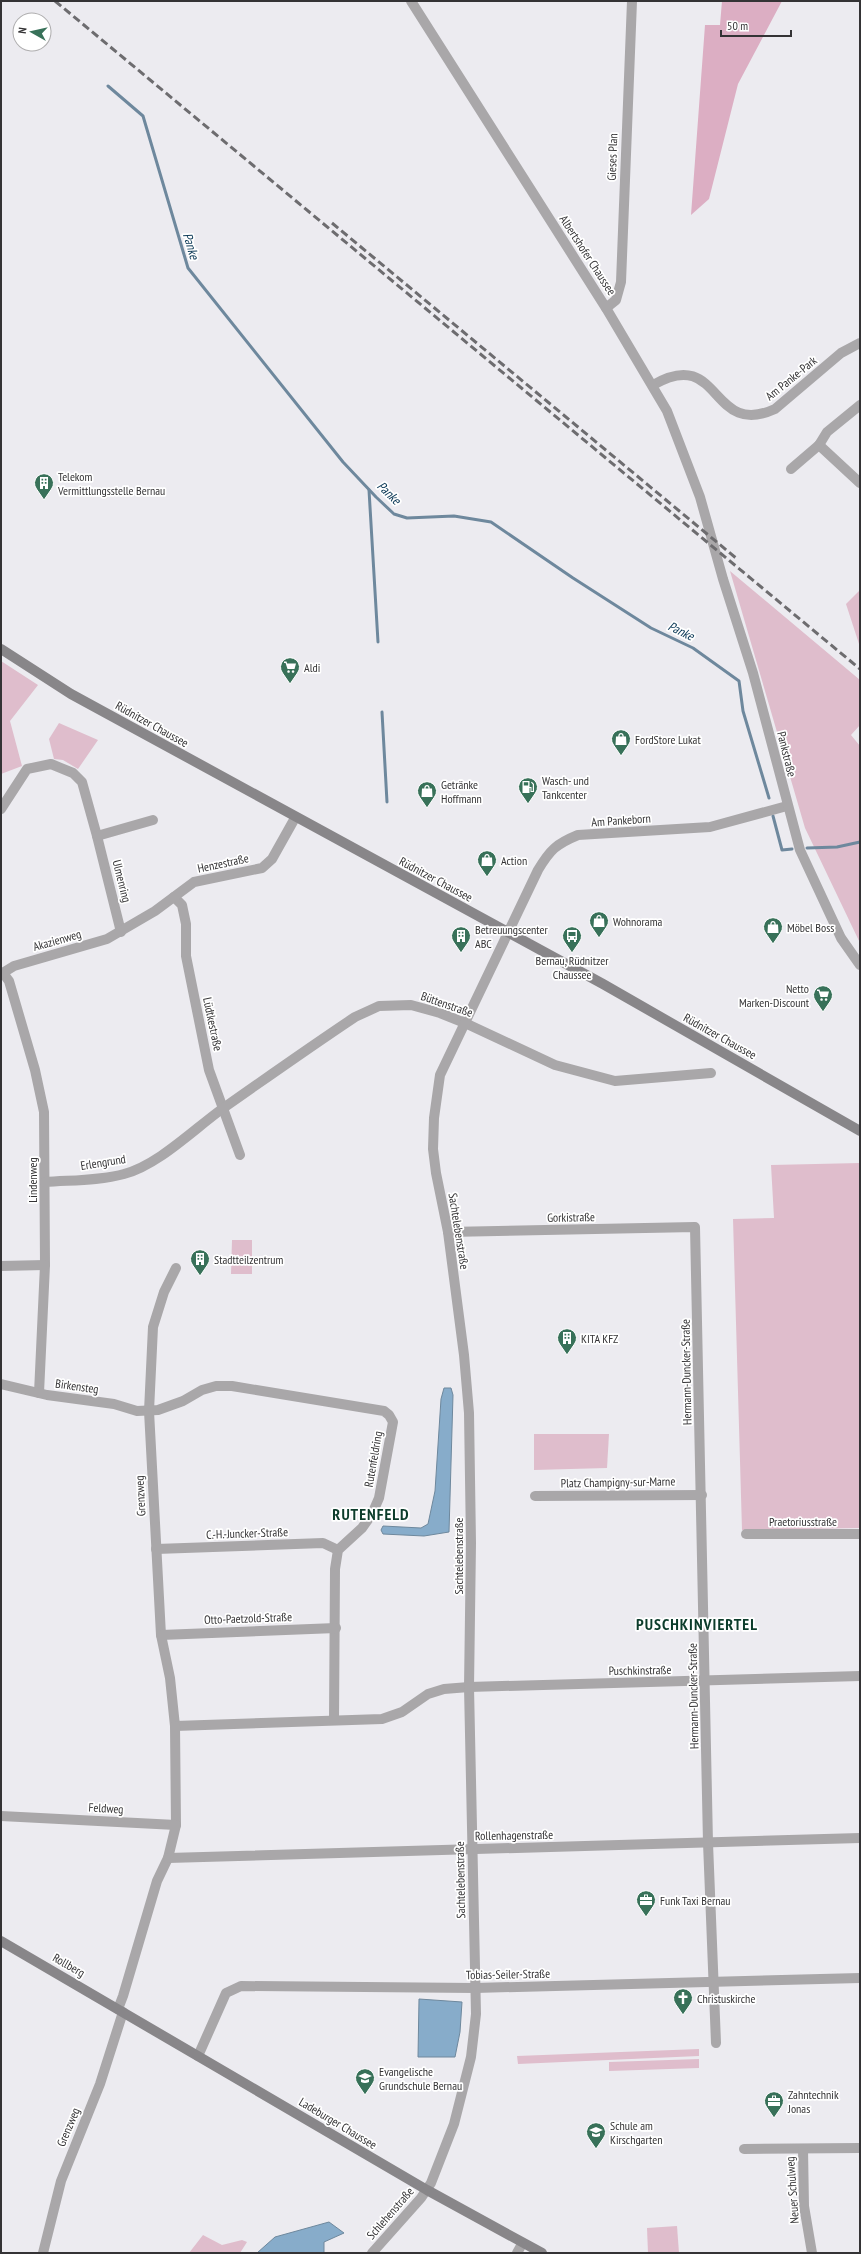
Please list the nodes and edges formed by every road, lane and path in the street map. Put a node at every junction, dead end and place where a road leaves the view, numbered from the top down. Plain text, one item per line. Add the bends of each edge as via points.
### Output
1 (410, 1) edge
2 (632, 1) edge
3 (606, 308) junction
4 (860, 343) edge
5 (653, 386) junction
6 (860, 405) edge
7 (819, 445) junction
8 (791, 469) dead end
9 (860, 484) edge
10 (712, 539) joint
11 (1, 649) edge
12 (787, 806) junction
13 (1, 809) edge
14 (295, 818) junction
15 (153, 820) dead end
16 (98, 836) junction
17 (174, 897) junction
18 (121, 932) junction
19 (509, 933) junction
20 (860, 965) edge
21 (2, 974) edge
22 (465, 1023) junction
23 (711, 1073) dead end
24 (223, 1108) junction
25 (860, 1131) edge
26 (161, 1155) joint
27 (240, 1156) dead end
28 (45, 1182) junction
29 (696, 1227) joint
30 (448, 1232) junction
31 (45, 1265) junction
32 (1, 1266) edge
33 (176, 1268) dead end
34 (1, 1384) edge
35 (39, 1392) junction
36 (149, 1410) junction
37 (702, 1495) junction
38 (535, 1496) dead end
39 (746, 1534) dead end
40 (860, 1534) edge
41 (156, 1549) junction
42 (338, 1550) junction
43 (336, 1628) junction
44 (161, 1635) junction
45 (860, 1676) edge
46 (705, 1682) junction
47 (469, 1687) junction
48 (334, 1720) junction
49 (175, 1726) junction
50 (1, 1816) edge
51 (176, 1825) junction
52 (860, 1838) edge
53 (708, 1843) junction
54 (472, 1848) junction
55 (168, 1858) junction
56 (1, 1941) edge
57 (860, 1978) edge
58 (714, 1982) junction
59 (475, 1988) junction
60 (120, 2011) junction
61 (716, 2043) dead end
62 (198, 2056) junction
63 (860, 2148) edge
64 (803, 2149) junction
65 (744, 2150) dead end
66 (427, 2190) junction
67 (520, 2248) edge
68 (43, 2253) edge
69 (373, 2253) edge
70 (542, 2253) edge
71 (812, 2253) edge

1 - 3 street, Albertshofer Chaussee
2 - 3 street, Gieses Plan via 621,282 616,300
3 - 5 street, Albertshofer Chaussee
4 - 5 street, Am Panke-Park via 841,353 775,409 763,415 732,410 707,384 693,376 682,374 668,377
5 - 10 street, Albertshofer Chaussee via 676,432
6 - 7 street via 827,432
7 - 8 street
7 - 9 street
10 - 12 street, Pankstraße via 753,673
11 - 14 main road, Rüdnitzer Chaussee via 71,694
12 - 19 street, Am Pankeborn via 710,827 578,835 560,843 547,855
12 - 20 street, Pankstraße via 800,850 825,906 841,938
13 - 16 street, Ulmenring via 27,769 51,764 73,773 82,782
14 - 17 street, Henzestraße via 279,848 262,868 194,882
14 - 19 main road, Rüdnitzer Chaussee
15 - 16 street
16 - 18 street, Ulmenring
17 - 18 street, Henzestraße
17 - 24 street, Lüdtkestraße via 182,905 186,924 186,956 200,1028 209,1070
18 - 21 street, Akazienweg via 107,940 14,966
19 - 22 street, Sachtelebenstraße
19 - 25 main road, Rüdnitzer Chaussee
21 - 28 street, Lindenweg via 11,989 35,1070 44,1112
22 - 23 street, Büttenstraße via 555,1065 615,1081
22 - 24 street, Büttenstraße via 411,1005 379,1006 355,1017
22 - 30 street, Sachtelebenstraße via 440,1075 434,1118 433,1149
24 - 26 street, Büttenstraße
24 - 27 street, Lüdtkestraße
26 - 28 street, Erlengrund via 123,1174
28 - 31 street, Lindenweg
29 - 30 street, Gorkistraße
29 - 37 street, Hermann-Duncker-Straße
30 - 47 street, Sachtelebenstraße via 464,1355 469,1419
31 - 32 street
31 - 35 street, Lindenweg
33 - 36 street, Grenzweg via 164,1292 153,1327
34 - 35 street, Birkensteg
35 - 36 street, Birkensteg via 114,1404 137,1411
36 - 41 street, Grenzweg
36 - 42 street, Rutenfeldring via 171,1407 202,1390 216,1386 232,1386 384,1411 393,1422 379,1498 362,1528
37 - 38 street, Platz Champigny-sur-Marne
37 - 46 street, Hermann-Duncker-Straße
39 - 40 street, Praetoriusstraße
41 - 42 street, C.-H.-Juncker-Straße via 323,1543
41 - 44 street, Grenzweg
42 - 43 street via 335,1570
43 - 44 street, Otto-Paetzold-Straße
43 - 48 street
44 - 49 street, Grenzweg via 170,1678
45 - 46 street, Puschkinstraße
46 - 47 street, Puschkinstraße
46 - 53 street, Hermann-Duncker-Straße
47 - 48 street via 444,1689 428,1694 402,1712 382,1719
47 - 54 street, Sachtelebenstraße
48 - 49 street
49 - 51 street, Grenzweg
50 - 51 street, Feldweg
51 - 55 street
52 - 53 street, Rollenhagenstraße
53 - 54 street, Rollenhagenstraße
53 - 58 street, Hermann-Duncker-Straße
54 - 55 street, Rollenhagenstraße
54 - 59 street, Sachtelebenstraße
55 - 60 street, Grenzweg via 157,1881
56 - 60 main road, Rollberg
57 - 58 street, Tobias-Seiler-Straße
58 - 59 street, Tobias-Seiler-Straße
58 - 61 street, Hermann-Duncker-Straße
59 - 62 street, Tobias-Seiler-Straße via 241,1986 226,1993
59 - 66 street, Sachtelebenstraße via 476,2014 470,2057 454,2124
60 - 62 main road, Ladeburger Chaussee
60 - 68 street, Grenzweg via 100,2084 61,2182
62 - 66 main road, Ladeburger Chaussee
63 - 64 street, Neuer Schulweg
64 - 65 street, Neuer Schulweg
64 - 71 street, Neuer Schulweg via 804,2206
66 - 67 main road, Ladeburger Chaussee
66 - 69 street, Schlehenstraße
67 - 70 main road, Ladeburger Chaussee

